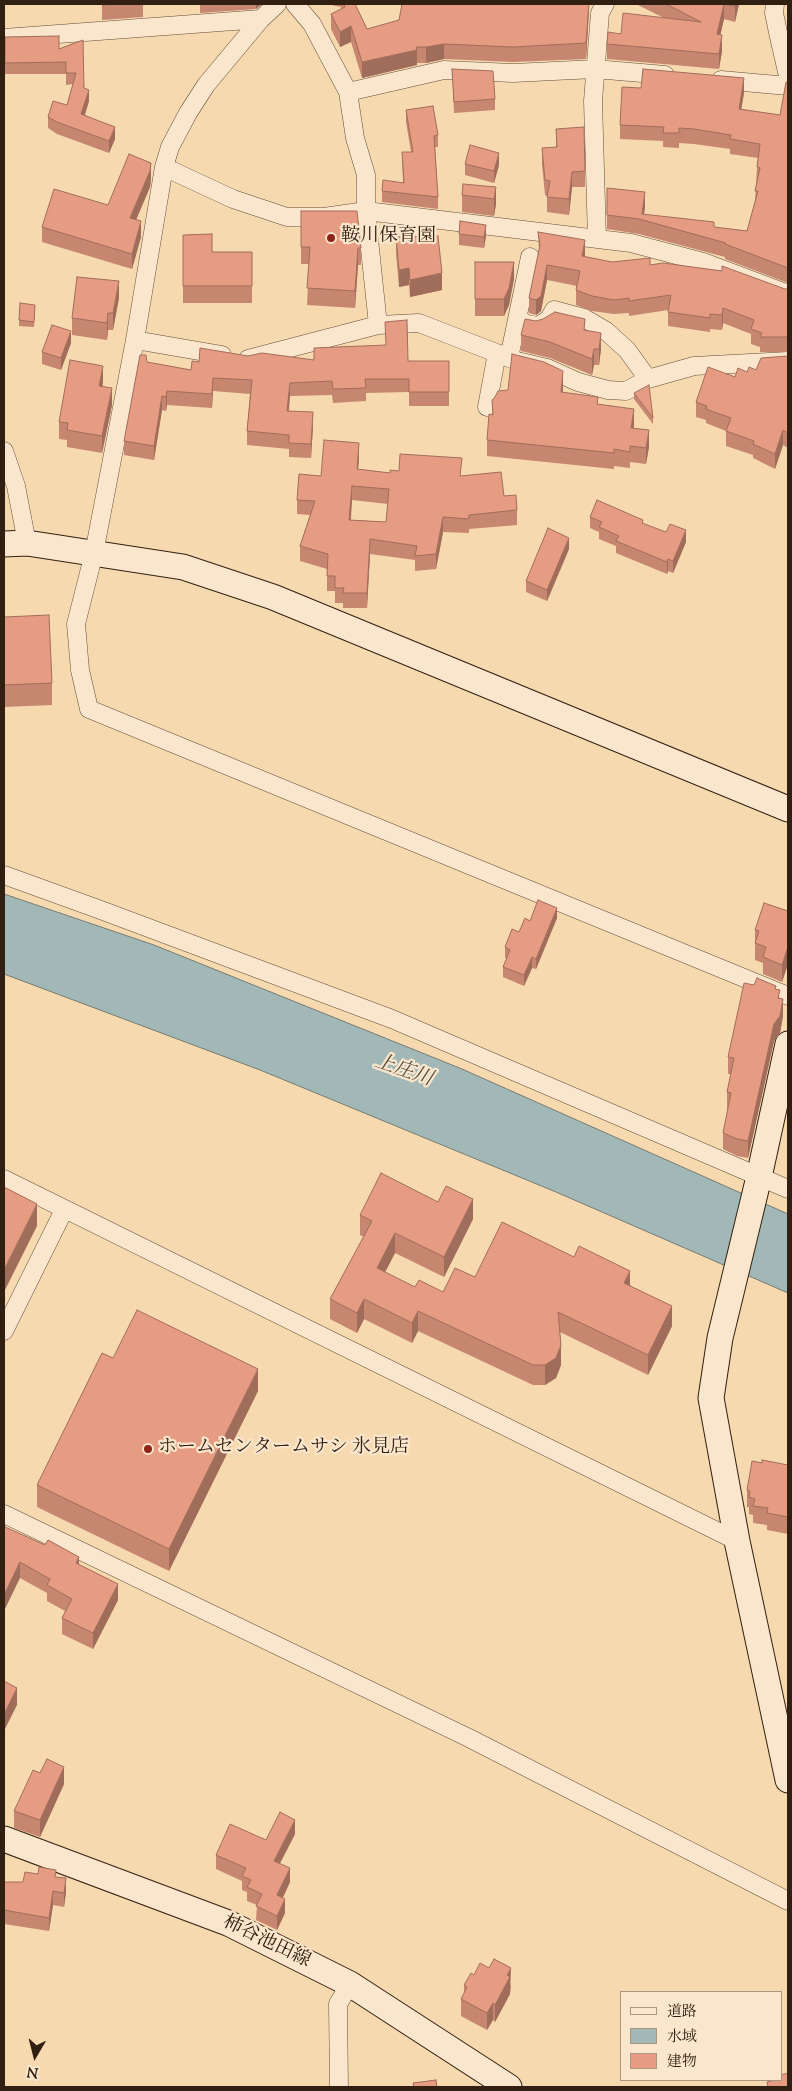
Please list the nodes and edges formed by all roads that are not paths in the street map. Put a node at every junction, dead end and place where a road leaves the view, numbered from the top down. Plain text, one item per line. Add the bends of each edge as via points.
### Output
1 (277, 4) edge
2 (295, 4) edge
3 (605, 4) edge
4 (775, 4) edge
5 (261, 19) junction
6 (4, 38) edge
7 (595, 69) junction
8 (788, 76) edge
9 (682, 77) edge
10 (701, 78) edge
11 (788, 86) edge
12 (348, 92) junction
13 (164, 167) junction
14 (366, 211) junction
15 (597, 239) junction
16 (530, 257) dead end
17 (788, 294) edge
18 (518, 318) junction
19 (378, 326) junction
20 (135, 340) junction
21 (503, 355) junction
22 (788, 361) edge
23 (648, 379) junction
24 (487, 407) dead end
25 (4, 451) edge
26 (15, 543) edge
27 (94, 553) junction
28 (788, 810) edge
29 (4, 876) edge
30 (788, 996) edge
31 (788, 1044) edge
32 (759, 1177) junction
33 (4, 1179) edge
34 (788, 1189) edge
35 (64, 1210) junction
36 (4, 1331) edge
37 (4, 1514) edge
38 (737, 1541) junction
39 (788, 1780) edge
40 (4, 1839) edge
41 (788, 1901) edge
42 (350, 1984) junction
43 (339, 2087) edge
44 (509, 2087) edge

1 - 5 street
2 - 12 street via 312,24
3 - 7 street via 600,13
4 - 8 street
5 - 6 street
5 - 13 street via 188,113 170,147
7 - 9 street
7 - 12 street via 512,73 444,70
7 - 15 street
10 - 11 street
12 - 14 street via 355,138 366,175
13 - 14 street via 233,199 288,217 324,217
13 - 20 street
14 - 15 street
14 - 19 street
15 - 17 street via 632,243 703,262
16 - 18 street
18 - 21 street
18 - 23 street via 526,324 538,326 549,319 554,310 584,318 606,330 627,350
19 - 20 street via 250,359
19 - 21 street via 419,323
20 - 27 street
21 - 23 street via 608,390 626,391
21 - 24 street
22 - 23 street via 694,366
25 - 26 street via 16,486
26 - 27 street
27 - 28 street via 184,567 273,597
27 - 30 street via 76,624 80,670 89,709
29 - 32 street via 392,1019
31 - 32 street
32 - 34 street
32 - 38 street via 720,1338 711,1398
33 - 35 street
35 - 36 street
35 - 38 street
37 - 41 street via 469,1738
38 - 39 street
40 - 42 street, 柿谷池田線 via 228,1923
42 - 43 street via 338,2004
42 - 44 street, 柿谷池田線

